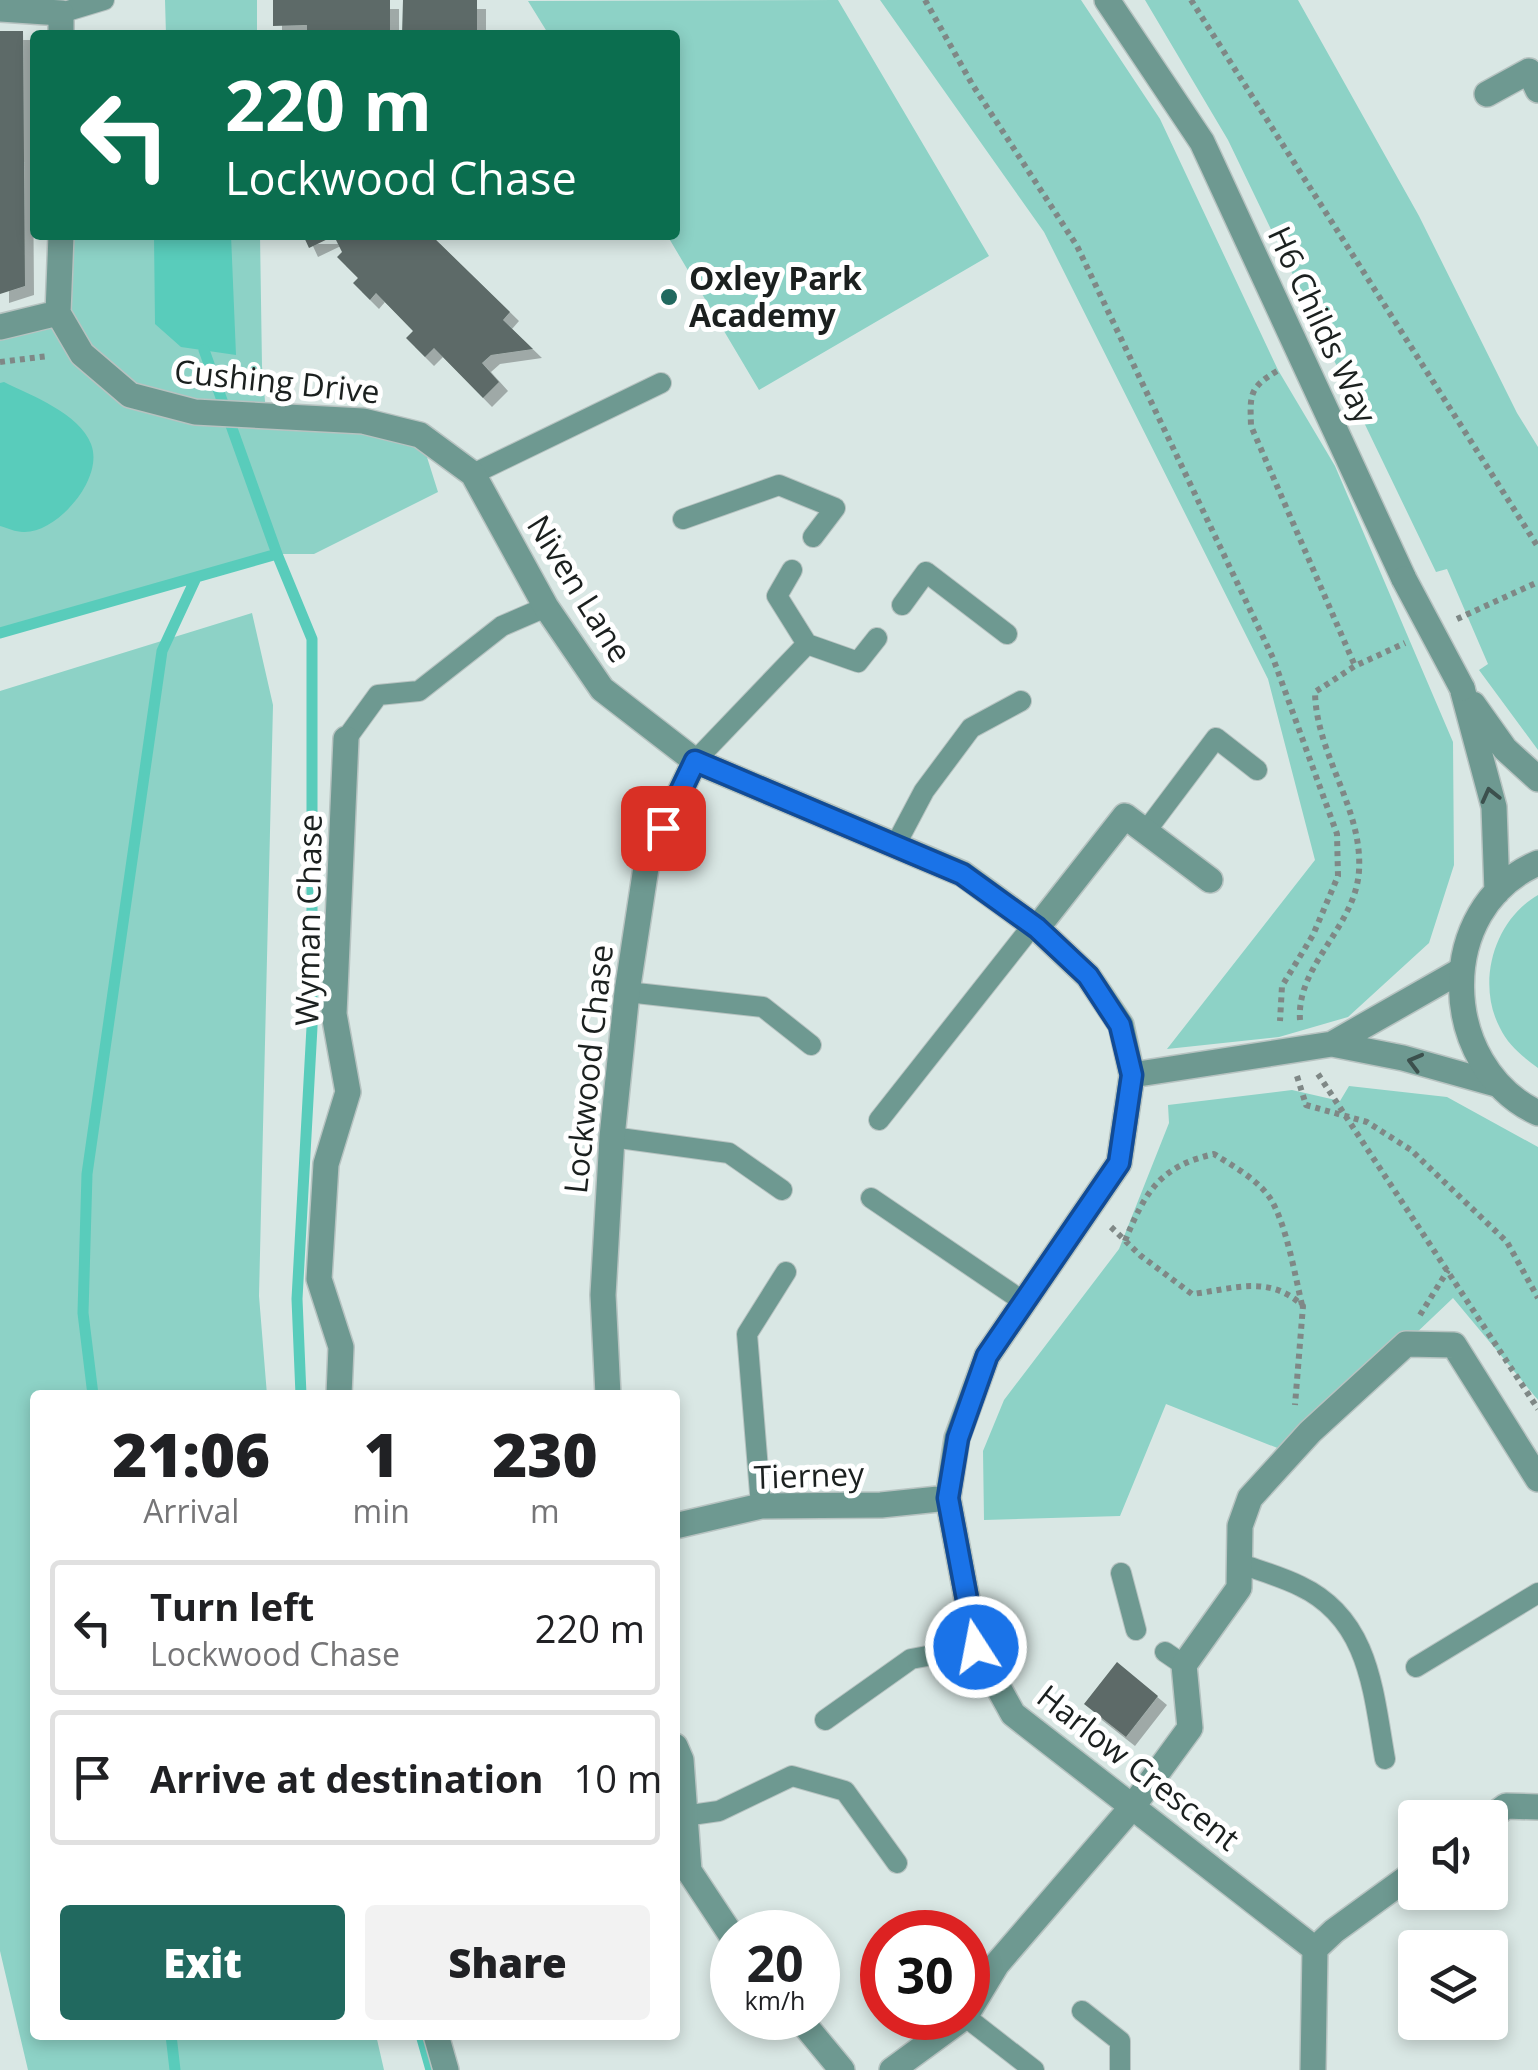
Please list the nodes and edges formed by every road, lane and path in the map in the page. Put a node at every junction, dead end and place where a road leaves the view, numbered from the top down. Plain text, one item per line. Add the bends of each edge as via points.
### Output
1 (104, 0) edge
2 (925, 0) edge
3 (1107, 0) edge
4 (1191, 0) edge
5 (0, 8) edge
6 (61, 24) edge
7 (1538, 90) edge
8 (1487, 94) dead end
9 (60, 240) edge
10 (58, 313) junction
11 (0, 327) edge
12 (82, 354) junction
13 (1272, 356) dead end
14 (0, 362) edge
15 (661, 383) dead end
16 (473, 474) junction
17 (683, 519) dead end
18 (813, 537) dead end
19 (1538, 547) edge
20 (792, 570) dead end
21 (1538, 582) edge
22 (902, 605) dead end
23 (546, 607) junction
24 (1451, 622) dead end
25 (1007, 634) dead end
26 (877, 638) dead end
27 (1416, 638) dead end
28 (807, 644) junction
29 (1354, 666) junction
30 (1462, 688) junction
31 (1021, 701) dead end
32 (346, 739) joint
33 (695, 761) junction
34 (1257, 770) dead end
35 (1538, 779) edge
36 (1146, 831) junction
37 (896, 844) junction
38 (1538, 863) edge
39 (1210, 880) dead end
40 (1497, 892) junction
41 (1035, 926) junction
42 (1460, 971) junction
43 (627, 992) junction
44 (811, 1045) dead end
45 (1310, 1049) junction
46 (1132, 1075) junction
47 (1496, 1084) junction
48 (1538, 1113) edge
49 (1344, 1116) junction
50 (879, 1120) dead end
51 (612, 1137) junction
52 (782, 1190) dead end
53 (871, 1198) dead end
54 (1090, 1206) junction
55 (1125, 1240) junction
56 (1448, 1270) junction
57 (786, 1272) dead end
58 (1538, 1298) edge
59 (1024, 1302) junction
60 (1303, 1306) junction
61 (1406, 1344) junction
62 (338, 1390) edge
63 (608, 1390) edge
64 (1538, 1409) edge
65 (1310, 1432) junction
66 (1538, 1479) edge
67 (948, 1498) junction
68 (762, 1506) junction
69 (680, 1525) edge
70 (1242, 1564) junction
71 (1120, 1573) dead end
72 (1538, 1593) edge
73 (1136, 1630) dead end
74 (976, 1647) junction
75 (1416, 1667) dead end
76 (825, 1720) dead end
77 (1384, 1758) dead end
78 (680, 1760) edge
79 (1133, 1806) junction
80 (1508, 1806) edge
81 (1538, 1806) edge
82 (684, 1816) junction
83 (898, 1863) dead end
84 (1398, 1884) edge
85 (715, 1910) edge
86 (1315, 1949) junction
87 (990, 1976) edge
88 (1082, 2011) dead end
89 (990, 2035) edge
90 (437, 2040) edge
91 (817, 2040) edge
92 (933, 2040) edge
93 (446, 2070) edge
94 (842, 2070) edge
95 (892, 2070) edge
96 (1034, 2070) edge
97 (1120, 2070) edge
98 (1313, 2070) edge

1 - 6 lane
2 - 45 path via 1077,246 1273,658 1337,834 1338,876 1282,986 1280,1020
3 - 30 street, H6 Childs Way, bridge via 1202,142 1404,580
4 - 19 path
5 - 6 street
7 - 8 street via 1529,71
9 - 10 street
10 - 11 street
10 - 12 street, Cushing Drive
12 - 14 path
12 - 16 street, Cushing Drive via 130,395 195,412 363,421 420,434
13 - 29 path via 1278,370 1257,383 1252,426
15 - 16 lane
16 - 23 street, Niven Lane
17 - 18 lane via 779,485 834,508
20 - 28 lane via 776,596
21 - 24 path
22 - 25 lane via 926,572
23 - 32 lane via 502,626 419,691 378,695
23 - 33 street, Niven Lane via 602,689
26 - 28 lane via 858,662
27 - 29 path
28 - 33 lane
29 - 45 path via 1315,692 1316,720 1358,835 1359,875 1338,933 1305,980 1298,1016
30 - 35 street, H6 Childs Way via 1505,749
40 -> 30 street, H6 Childs Way via 1494,808
31 - 37 lane via 971,728
32 - 62 street, Wyman Chase via 334,1014 348,1092 326,1164 319,1279 341,1347
33 - 37 street, Harlow Crescent
33 - 43 street, Lockwood Chase via 646,861
34 - 36 lane via 1216,738
36 - 39 street
36 - 41 street via 1125,816
37 - 41 street, Harlow Crescent via 962,874
38 - 40 street
40 - 42 street via 1472,928
41 - 46 street, Harlow Crescent via 1088,976 1120,1025
41 - 50 lane
42 - 45 street
42 - 47 street via 1461,1012 1473,1050
43 - 44 lane via 763,1007
43 - 51 street, Lockwood Chase
45 - 46 street
47 -> 45 street via 1403,1058
45 - 49 path
45 - 49 path via 1306,1106
46 - 54 street, Harlow Crescent via 1119,1163
47 - 48 street
49 - 56 path
49 - 58 path via 1411,1150 1507,1242
51 - 52 lane via 729,1153
51 - 63 street, Lockwood Chase via 603,1296
53 - 59 lane
54 - 55 path
54 - 59 street, Harlow Crescent
55 - 60 path via 1192,1294 1267,1285
55 - 60 path via 1154,1184 1187,1160 1214,1154 1270,1199
56 - 61 path
56 - 64 path
57 - 68 lane via 747,1334
59 - 67 street, Harlow Crescent via 987,1356 958,1438
60 - 65 path via 1295,1410
61 - 65 street
61 - 66 street via 1454,1344
65 - 70 street via 1250,1498 1240,1526
67 - 68 street, Tierney via 881,1506
67 - 74 street, Harlow Crescent
68 - 69 street, Tierney
70 - 77 lane via 1303,1587 1344,1618 1369,1665
70 - 79 street via 1239,1588 1174,1658 1190,1728
71 - 73 lane
72 - 75 lane
74 - 76 lane via 910,1659
74 - 79 street, Harlow Crescent via 1013,1714
78 - 82 street
79 - 86 street, Harlow Crescent
79 - 87 street
80 - 81 street
82 - 83 lane via 719,1811 792,1776 845,1791
82 - 85 street via 689,1871
84 - 86 street
86 - 98 street
88 - 97 lane via 1120,2041
89 - 96 lane
90 - 93 street
91 - 94 street
92 - 95 street

